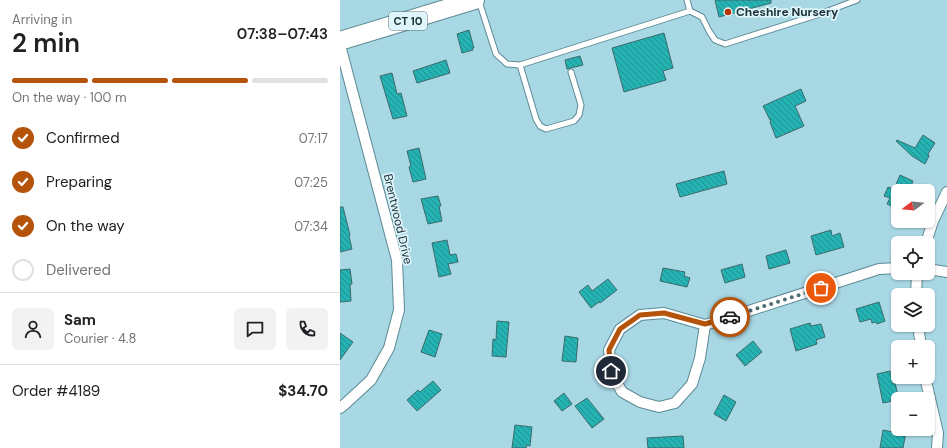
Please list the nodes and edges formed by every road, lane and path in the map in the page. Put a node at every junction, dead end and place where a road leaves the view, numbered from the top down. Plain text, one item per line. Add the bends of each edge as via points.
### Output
1 (476, 0) edge
2 (479, 0) edge
3 (687, 0) edge
4 (857, 0) edge
5 (690, 11) junction
6 (340, 41) edge
7 (340, 45) edge
8 (520, 65) junction
9 (571, 72) dead end
10 (947, 192) edge
11 (928, 236) edge
12 (891, 269) edge
13 (935, 270) edge
14 (947, 272) edge
15 (705, 324) junction
16 (927, 384) edge
17 (340, 408) edge
18 (937, 448) edge

1 - 6 highway, CT 10
2 - 8 lane via 496,54 508,64
3 - 5 lane
4 - 5 lane via 725,44 715,40 702,17
5 - 8 lane
7 - 17 street, Brentwood Drive via 397,260 399,310 389,348 371,380
8 - 9 lane via 536,119 540,126 546,128 574,121 579,114 581,105
10 - 11 street
12 - 15 street via 879,270
13 - 14 street
15 - 15 street via 664,313 640,315 620,329 609,350 611,371 622,392 640,402 659,407 675,403 692,384 700,358
16 - 18 street via 938,433

